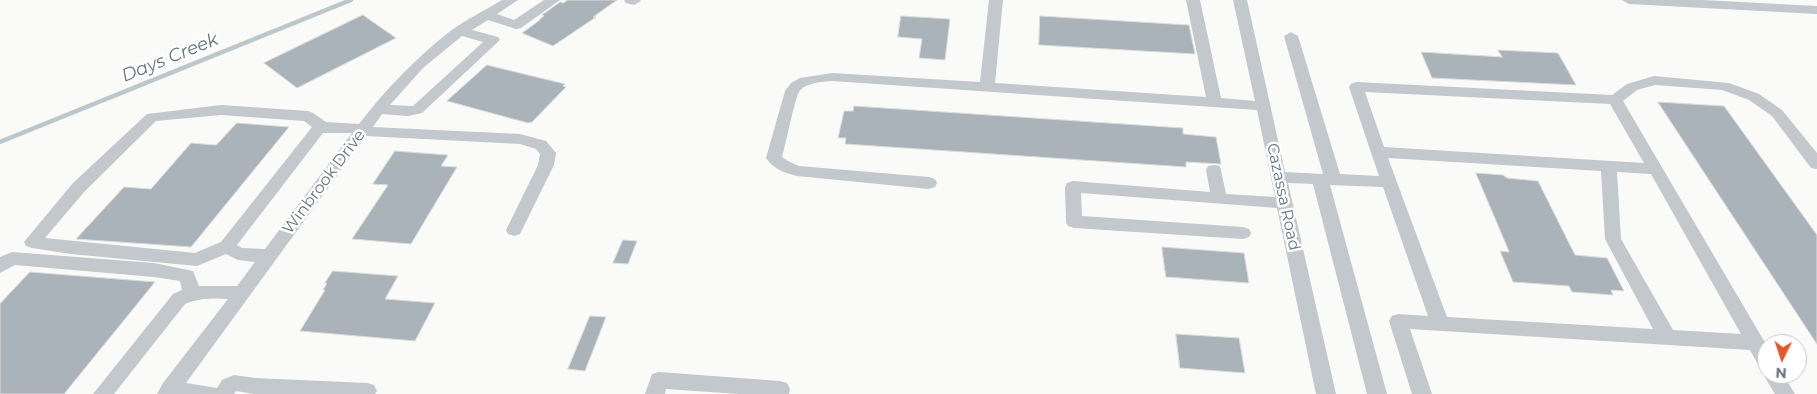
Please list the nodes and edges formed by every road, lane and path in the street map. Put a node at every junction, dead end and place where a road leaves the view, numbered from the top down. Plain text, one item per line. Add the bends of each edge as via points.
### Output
1 (510, 0) edge
2 (552, 0) edge
3 (996, 0) edge
4 (1194, 0) edge
5 (1240, 0) edge
6 (1629, 0) edge
7 (1817, 10) edge
8 (487, 15) junction
9 (461, 31) junction
10 (1291, 36) dead end
11 (987, 88) junction
12 (1615, 100) junction
13 (1215, 103) junction
14 (1263, 106) junction
15 (378, 109) junction
16 (322, 126) junction
17 (363, 130) junction
18 (1378, 152) junction
19 (1817, 164) edge
20 (1609, 166) junction
21 (1656, 169) junction
22 (1214, 170) dead end
23 (1278, 177) junction
24 (1326, 179) junction
25 (1389, 182) junction
26 (928, 183) dead end
27 (1220, 199) junction
28 (1284, 203) junction
29 (514, 230) dead end
30 (1243, 233) dead end
31 (228, 246) junction
32 (269, 256) junction
33 (0, 266) edge
34 (192, 292) junction
35 (242, 292) junction
36 (1440, 324) junction
37 (1667, 337) junction
38 (1756, 343) joint
39 (367, 391) dead end
40 (169, 392) edge
41 (103, 394) edge
42 (212, 394) edge
43 (224, 394) edge
44 (655, 394) edge
45 (778, 394) edge
46 (1326, 394) edge
47 (1377, 394) edge
48 (1422, 394) edge

1 - 8 street, Winbrook Drive
2 - 8 street via 516,25
3 - 11 street
4 - 13 street
5 - 14 street, Cazassa Road
6 - 7 street
8 - 9 street, Winbrook Drive
9 - 15 street, Winbrook Drive via 418,65
9 - 15 street via 493,40 417,110
10 - 24 street
11 - 13 street
11 - 26 street via 832,77 810,79 797,85 792,92 774,158 782,165 797,171
12 - 18 street via 1356,87
12 - 19 street via 1632,87 1654,80 1724,86 1754,97 1777,113
12 - 21 street
13 - 14 street
14 - 23 street, Cazassa Road
15 - 17 street, Winbrook Drive
16 - 17 street
16 - 31 street
16 - 31 street via 308,116 221,110 152,117 79,187 32,242 197,260
17 - 29 street via 520,139 541,145 548,153 546,165
17 - 32 street, Winbrook Drive
18 - 20 street
18 - 25 street
20 - 21 street
20 - 37 street via 1613,238
21 - 38 street
22 - 27 street
23 - 24 street
23 - 28 street, Cazassa Road
24 - 25 street
24 - 47 street
25 - 36 street
27 - 28 street
27 - 30 street via 1072,187 1074,222
28 - 46 street, Cazassa Road
31 - 32 street via 238,254
32 - 35 street, Winbrook Drive
33 - 34 street via 12,258 154,270 187,276
34 - 35 street
34 - 41 street via 179,299
35 - 40 street, Winbrook Drive
36 - 37 street
36 - 48 street via 1398,321
37 - 38 street
39 - 43 street via 234,383
40 - 42 street
44 - 45 street via 660,380 780,389

